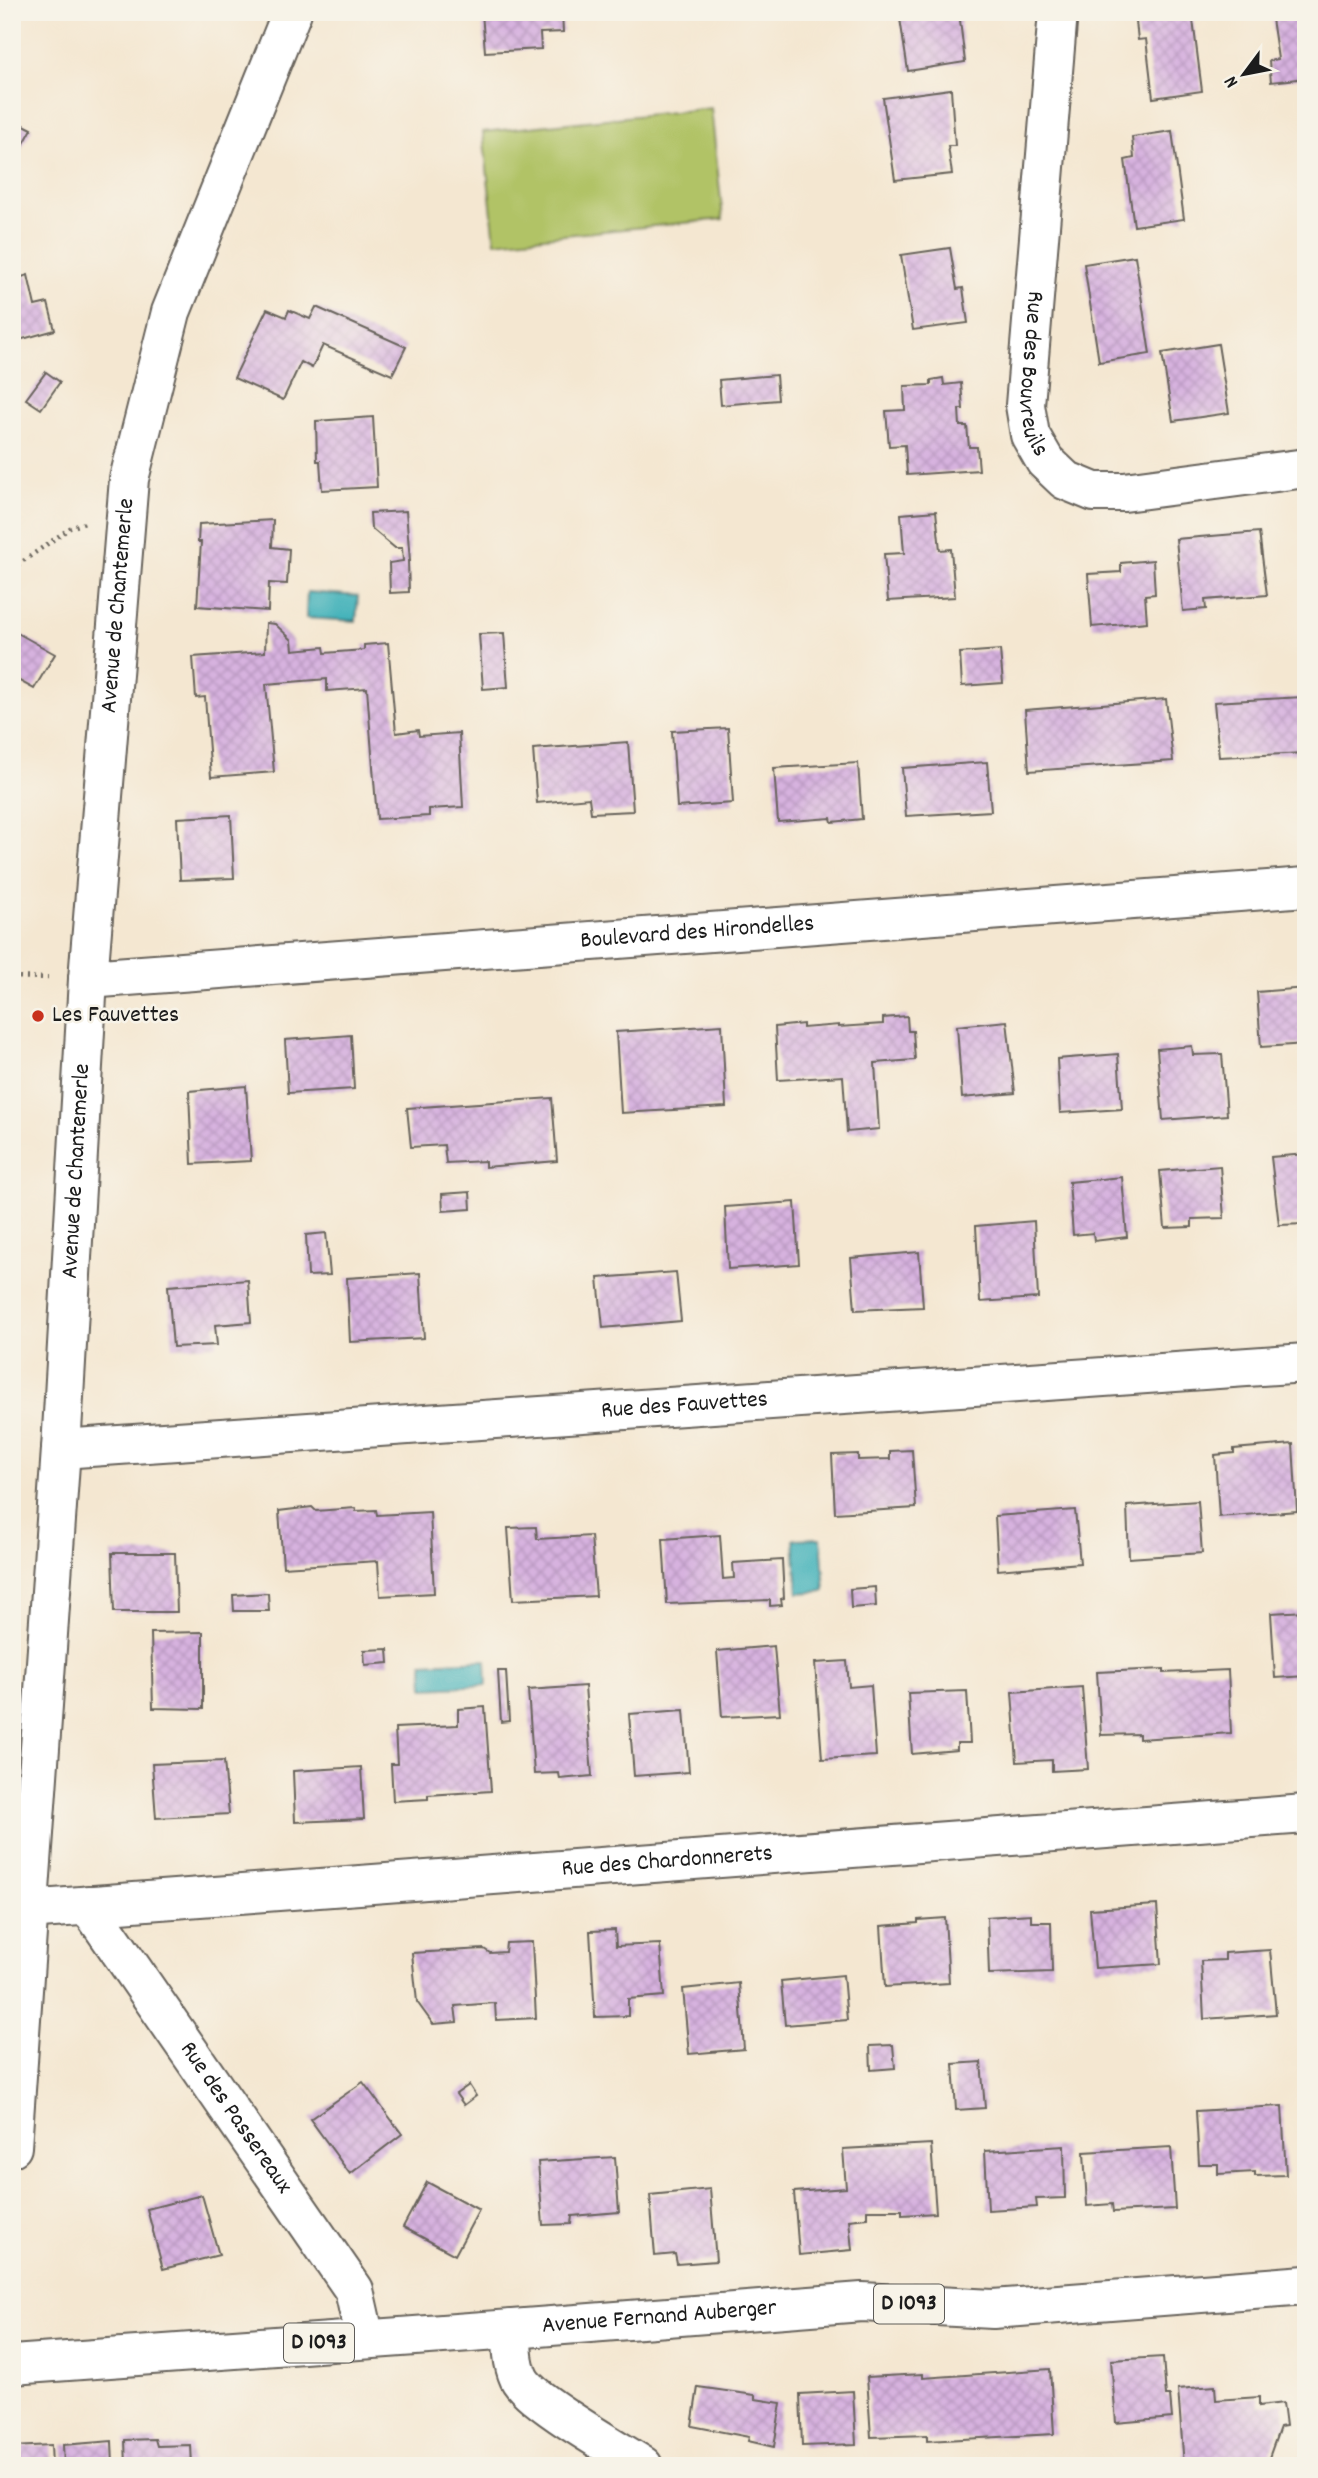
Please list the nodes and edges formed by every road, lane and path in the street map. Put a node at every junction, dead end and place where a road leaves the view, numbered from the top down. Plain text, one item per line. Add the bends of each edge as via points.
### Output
1 (292, 12) edge
2 (1058, 12) edge
3 (1306, 468) edge
4 (127, 509) junction
5 (12, 569) edge
6 (1306, 887) edge
7 (88, 979) junction
8 (1306, 1363) edge
9 (61, 1449) junction
10 (24, 1798) edge
11 (1306, 1814) edge
12 (88, 1905) junction
13 (27, 1910) junction
14 (12, 2147) edge
15 (1306, 2284) edge
16 (512, 2329) junction
17 (365, 2339) junction
18 (12, 2365) edge
19 (643, 2466) edge

1 - 4 street, Avenue de Chantemerle via 171,312 129,479
2 - 3 street, Rue des Bouvreuils via 1025,405 1030,435 1045,461 1065,480 1094,492
4 - 5 path via 70,528
4 - 7 street, Avenue de Chantemerle
6 - 7 street, Boulevard des Hirondelles
7 - 9 street, Avenue de Chantemerle
8 - 9 street, Rue des Fauvettes
9 - 10 street, Avenue de Chantemerle
10 - 13 street, Avenue de Chantemerle
11 - 12 street, Rue des Chardonnerets
12 - 13 street, Rue des Chardonnerets
12 - 17 street, Rue des Passereaux via 355,2290
13 - 14 street, Avenue de Chantemerle
15 - 16 street, Avenue Fernand Auberger / D 1093 via 993,2309 862,2302
16 - 17 street, Avenue Fernand Auberger / D 1093
16 - 19 street via 519,2379 536,2397
17 - 18 street, Avenue Fernand Auberger / D 1093

